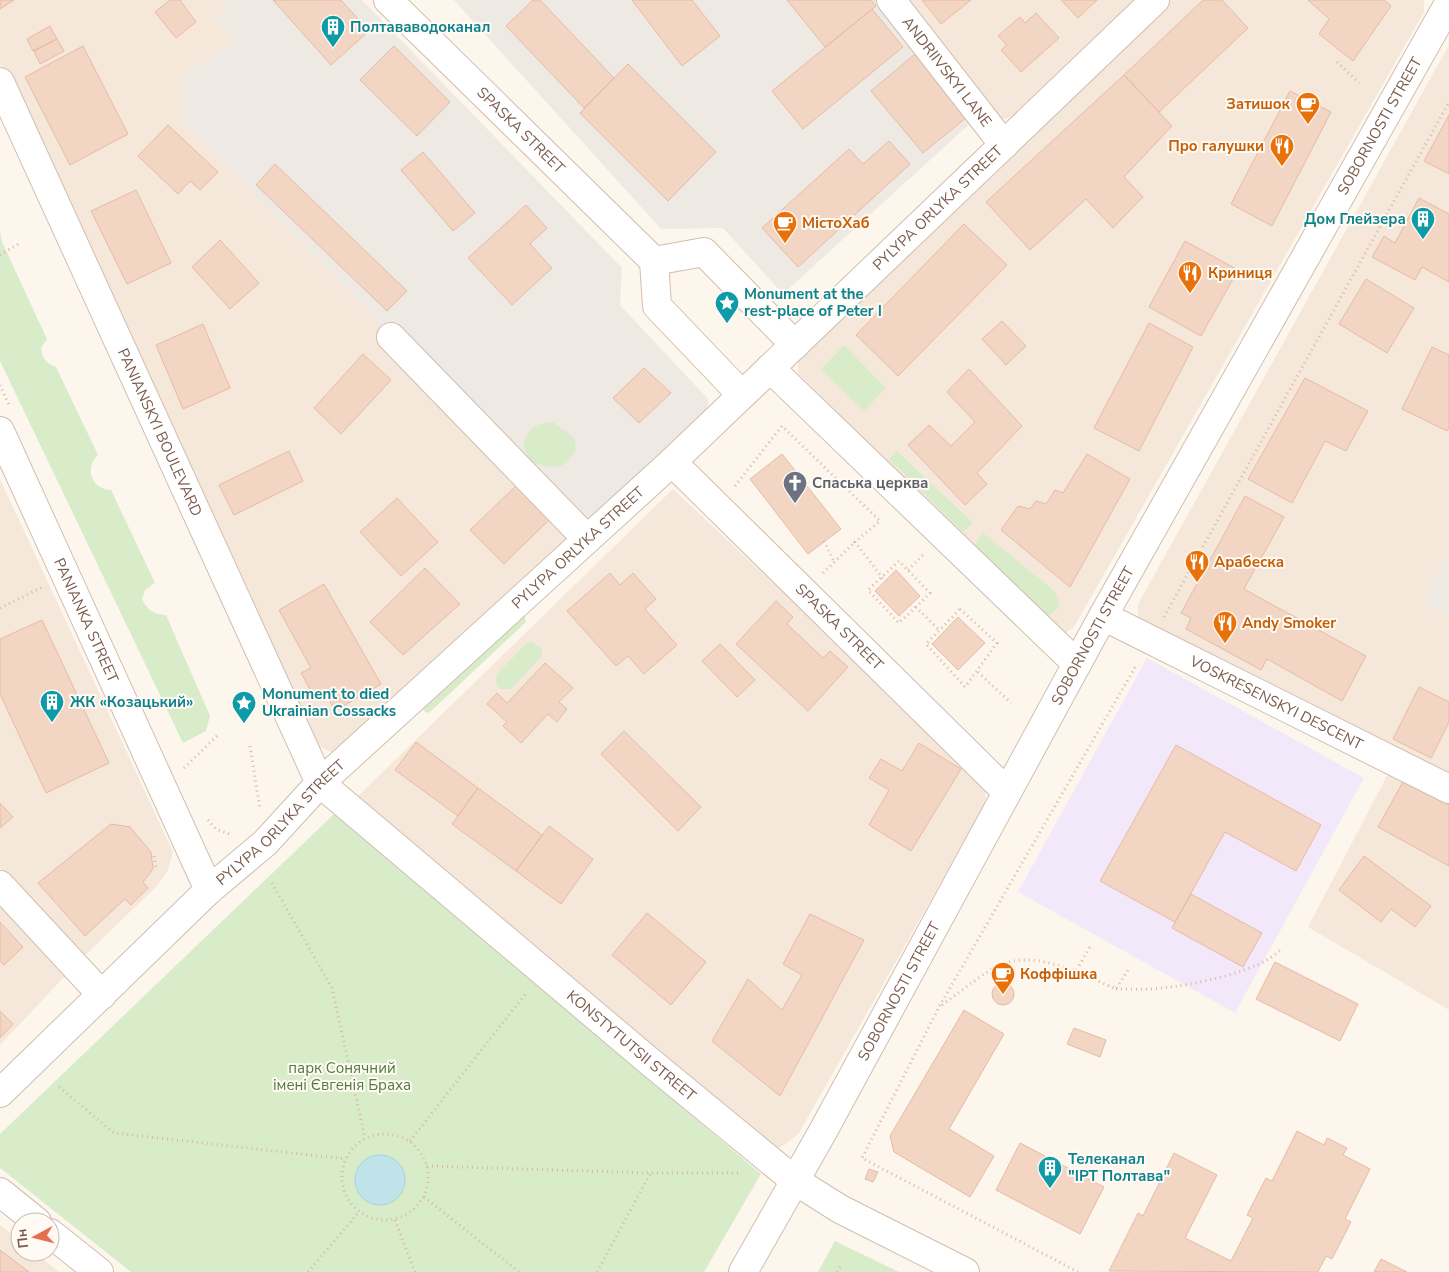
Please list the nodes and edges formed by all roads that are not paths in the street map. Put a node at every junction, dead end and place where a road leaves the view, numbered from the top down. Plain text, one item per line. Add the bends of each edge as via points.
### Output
1 (388, 0) edge
2 (891, 0) edge
3 (1155, 0) edge
4 (1449, 3) edge
5 (0, 82) edge
6 (1004, 145) junction
7 (654, 261) junction
8 (392, 337) dead end
9 (795, 345) junction
10 (770, 368) junction
11 (742, 395) junction
12 (6, 422) edge
13 (672, 462) junction
14 (587, 539) junction
15 (1103, 616) junction
16 (1077, 664) junction
17 (320, 783) junction
18 (1449, 789) edge
19 (1006, 792) junction
20 (0, 885) edge
21 (209, 890) junction
22 (102, 995) junction
23 (0, 1093) edge
24 (794, 1180) junction
25 (0, 1192) edge
26 (25, 1212) edge
27 (60, 1241) edge
28 (99, 1272) edge
29 (743, 1272) edge
30 (965, 1272) edge

1 - 7 street, SPASKA STREET
2 - 6 street, ANDRIIVSKYI LANE
3 - 6 street, PYLYPA ORLYKA STREET
4 - 15 street, SOBORNOSTI STREET
5 - 17 street, PANIANSKYI BOULEVARD
6 - 9 street, PYLYPA ORLYKA STREET
7 - 9 street via 704,252
7 - 11 street via 657,306
8 - 14 street
9 - 10 street, PYLYPA ORLYKA STREET
10 - 11 street, PYLYPA ORLYKA STREET
10 - 16 street
11 - 13 street, PYLYPA ORLYKA STREET
12 - 21 street, PANIANKA STREET
13 - 14 street, PYLYPA ORLYKA STREET
13 - 19 street, SPASKA STREET
14 - 17 street, PYLYPA ORLYKA STREET
15 - 16 street, SOBORNOSTI STREET
15 - 18 street, VOSKRESENSKYI DESCENT
16 - 19 street, SOBORNOSTI STREET
17 - 21 street, PYLYPA ORLYKA STREET via 265,843
17 - 24 street, KONSTYTUTSII STREET via 649,1062
19 - 24 street, SOBORNOSTI STREET
20 - 22 street
21 - 22 street, PYLYPA ORLYKA STREET
22 - 23 street, PYLYPA ORLYKA STREET
24 - 29 street, SOBORNOSTI STREET
24 - 30 street, KONSTYTUTSII STREET via 840,1209
25 - 26 street
27 - 28 street

